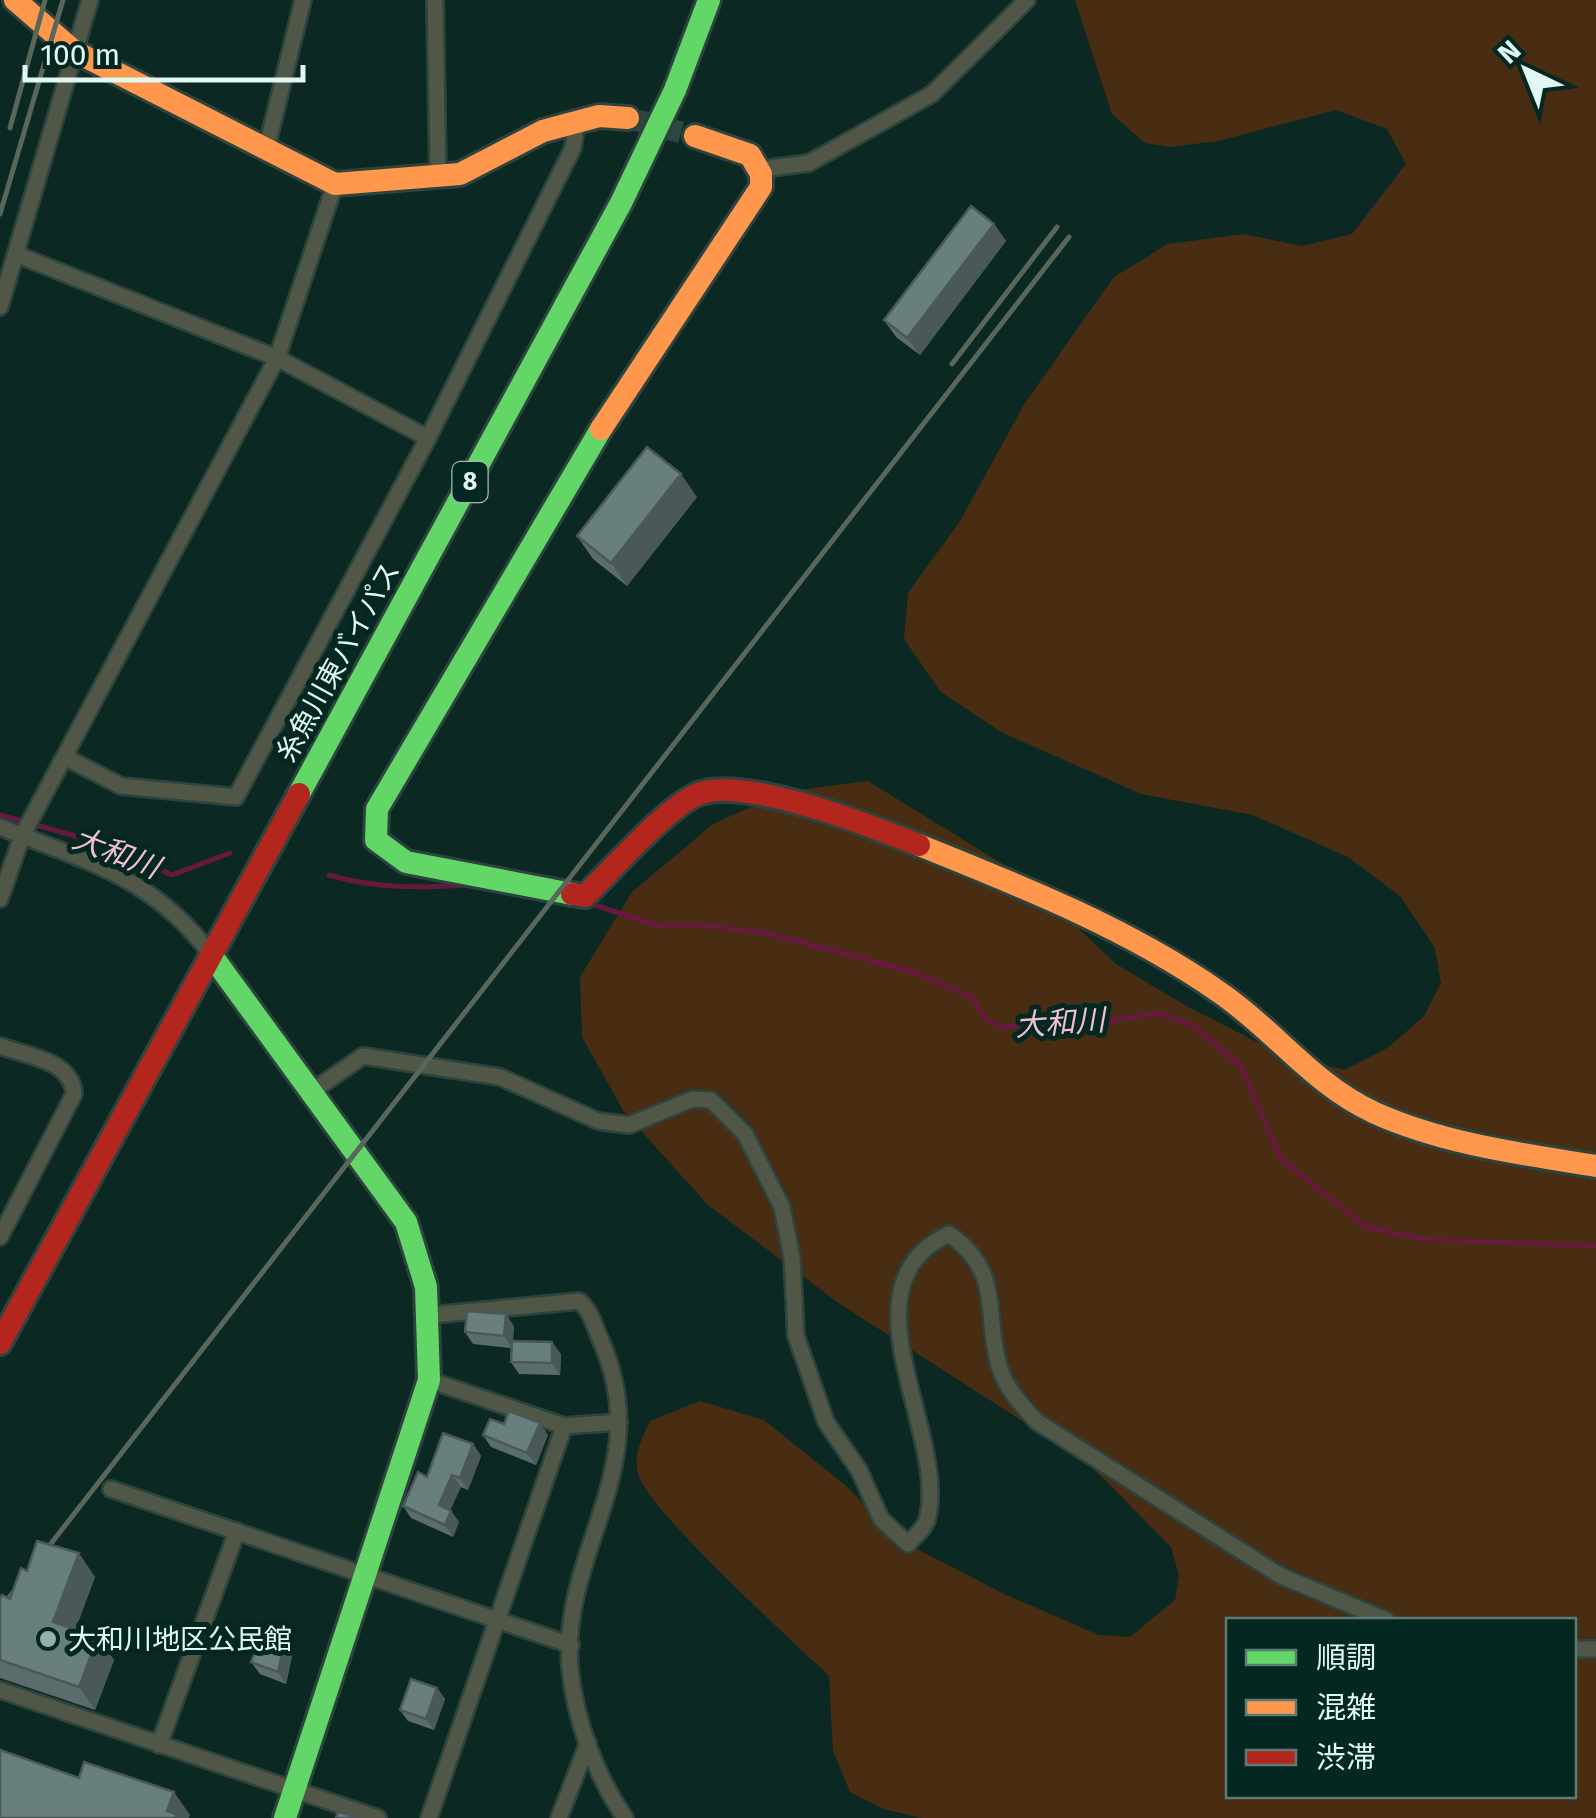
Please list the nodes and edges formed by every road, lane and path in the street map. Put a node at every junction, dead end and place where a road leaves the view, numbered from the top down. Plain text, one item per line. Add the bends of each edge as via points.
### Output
1 (14, 0) edge
2 (90, 0) edge
3 (303, 0) edge
4 (435, 0) edge
5 (709, 0) edge
6 (1026, 0) edge
7 (74, 52) junction
8 (628, 118) tunnel mouth
9 (577, 121) junction
10 (696, 136) tunnel mouth
11 (267, 146) junction
12 (763, 169) junction
13 (438, 176) junction
14 (335, 184) junction
15 (18, 255) junction
16 (0, 307) edge
17 (277, 358) junction
18 (428, 438) junction
19 (65, 757) junction
20 (0, 827) edge
21 (22, 836) junction
22 (0, 899) edge
23 (212, 956) junction
24 (0, 1046) edge
25 (310, 1092) junction
26 (1596, 1166) edge
27 (0, 1237) edge
28 (432, 1315) junction
29 (0, 1343) edge
30 (430, 1380) junction
31 (619, 1422) junction
32 (564, 1426) junction
33 (111, 1489) dead end
34 (236, 1531) junction
35 (367, 1575) junction
36 (1381, 1618) edge
37 (498, 1619) junction
38 (571, 1645) junction
39 (0, 1690) edge
40 (588, 1743) junction
41 (160, 1745) junction
42 (295, 1790) junction
43 (285, 1818) edge
44 (378, 1818) edge
45 (428, 1818) edge
46 (558, 1818) edge
47 (625, 1818) edge

1 - 7 main road
2 - 7 street
3 - 11 street
4 - 13 street
5 - 23 main road, 糸魚川東バイパス / 8 via 622,203
6 - 12 street via 932,94 809,163
7 - 11 main road
7 - 15 street
8 - 9 main road
9 - 13 main road via 543,131 483,165
9 - 18 street via 573,148
10 - 12 main road via 733,145
11 - 14 main road
12 - 26 main road via 761,187 565,484 376,809 376,840 406,862 585,896 697,793 725,787 795,803 883,830 1166,958 1222,993 1348,1101 1428,1132
13 - 14 main road
14 - 17 street
15 - 16 street
15 - 17 street
17 - 18 street
17 - 19 street
18 - 19 street via 236,797 121,786
19 - 21 street
20 - 21 street
21 - 22 street
21 - 23 street via 131,879 188,924
23 - 25 main road
23 - 29 main road, 糸魚川東バイパス / 8
24 - 27 street via 65,1069 74,1094
25 - 28 main road via 392,1192 419,1252
25 - 36 street via 362,1056 500,1077 598,1121 629,1124 693,1099 712,1100 745,1134 782,1206 796,1336 826,1422 859,1470 880,1519 908,1544 927,1523 930,1480 900,1346 902,1290 910,1263 949,1234 986,1275 1000,1369 1036,1421 1280,1576
28 - 30 main road
28 - 31 street via 580,1301 614,1371
30 - 32 street
30 - 35 main road
31 - 32 street
31 - 38 street via 621,1441
32 - 37 street
33 - 34 street
34 - 35 street
34 - 41 street
35 - 37 street
35 - 42 main road
37 - 38 street
37 - 45 street
38 - 40 street
39 - 41 street
40 - 46 street
40 - 47 street
41 - 42 street
42 - 43 main road
42 - 44 street

